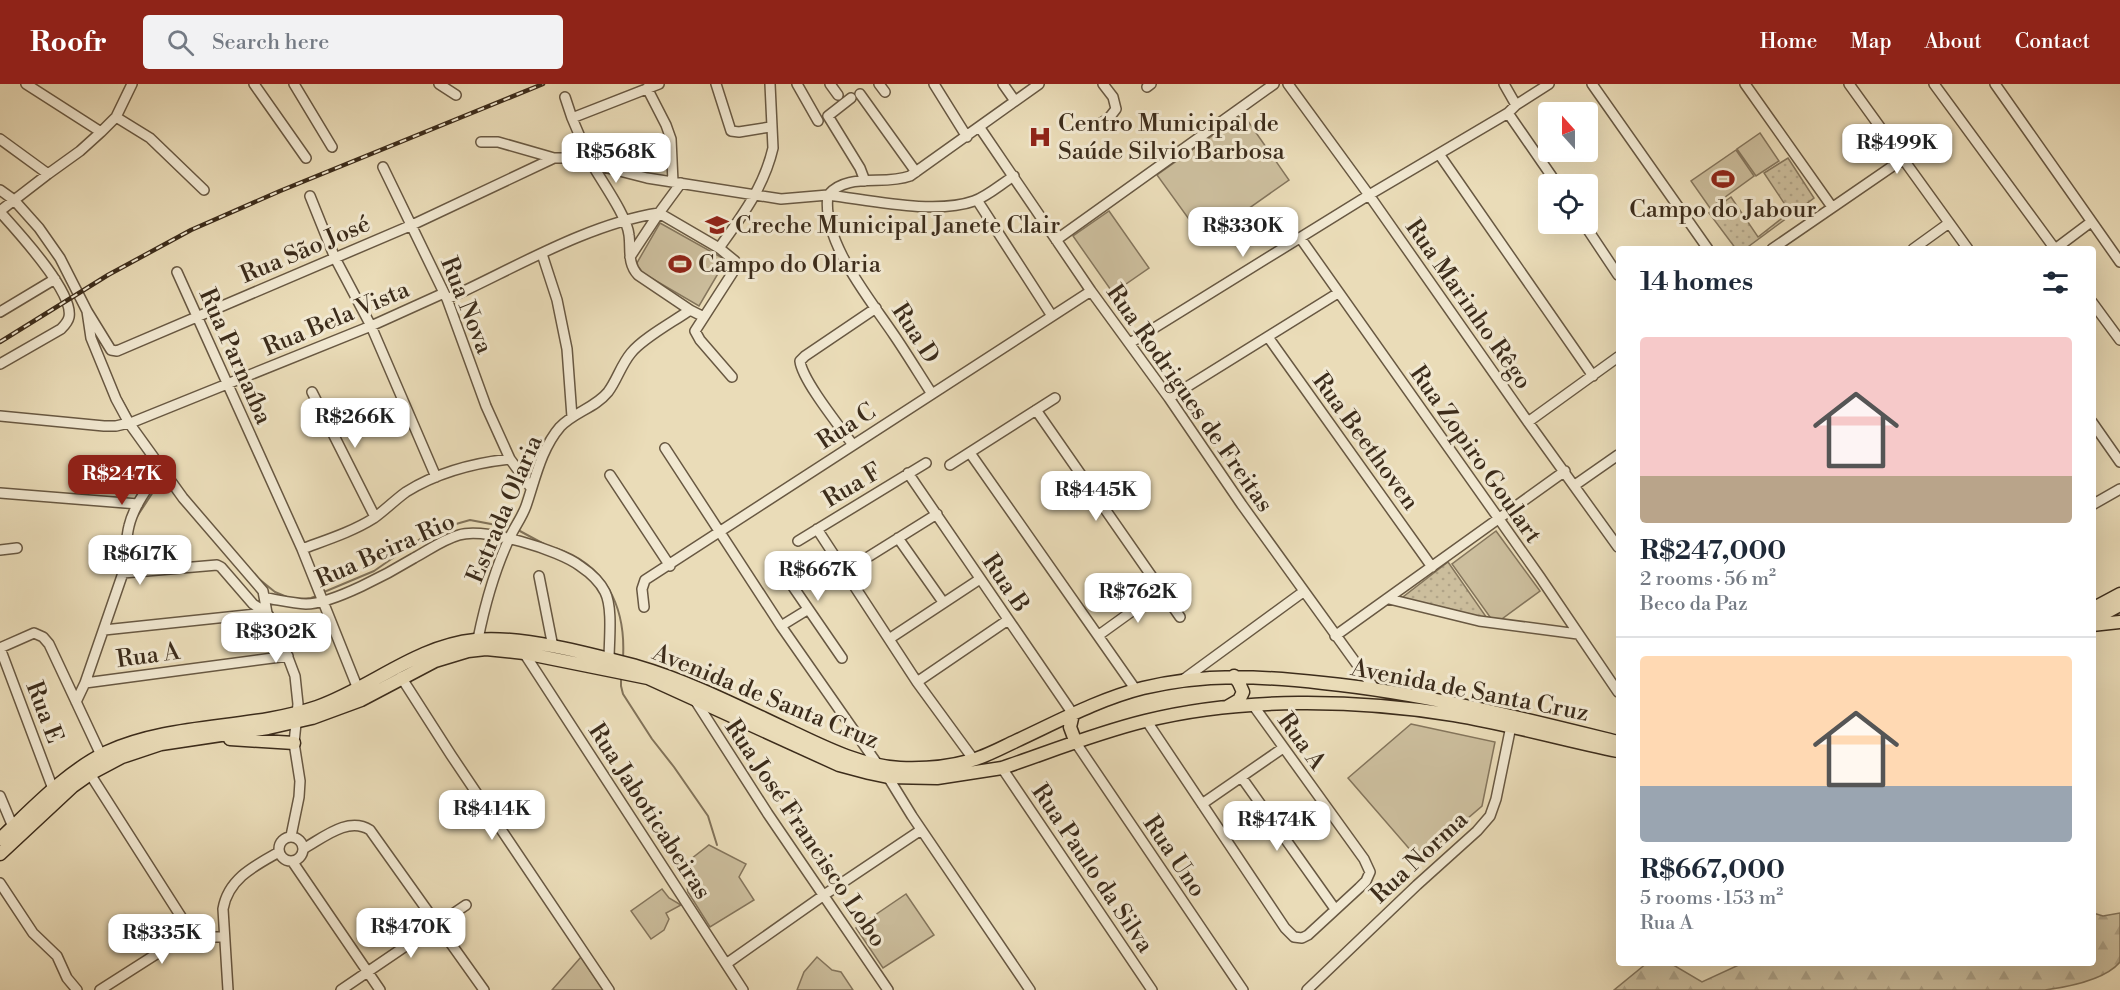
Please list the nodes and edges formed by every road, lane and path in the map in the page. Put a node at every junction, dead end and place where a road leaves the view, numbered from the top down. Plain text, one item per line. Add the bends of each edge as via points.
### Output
1 (26, 84) edge
2 (132, 84) edge
3 (254, 84) edge
4 (294, 84) edge
5 (439, 84) edge
6 (659, 84) edge
7 (716, 84) edge
8 (770, 84) edge
9 (797, 84) edge
10 (830, 84) edge
11 (934, 84) edge
12 (1003, 84) edge
13 (1039, 84) edge
14 (1103, 84) edge
15 (1274, 84) edge
16 (1288, 84) edge
17 (1504, 84) edge
18 (1549, 84) edge
19 (1592, 84) edge
20 (1745, 84) edge
21 (1849, 84) edge
22 (1934, 84) edge
23 (1995, 84) edge
24 (647, 88) junction
25 (456, 95) dead end
26 (838, 95) dead end
27 (566, 97) dead end
28 (1015, 101) junction
29 (1516, 105) junction
30 (1508, 113) junction
31 (116, 117) junction
32 (572, 118) junction
33 (818, 121) dead end
34 (1098, 125) dead end
35 (770, 128) junction
36 (980, 128) junction
37 (101, 132) junction
38 (966, 137) junction
39 (0, 139) edge
40 (481, 142) dead end
41 (332, 147) dead end
42 (1439, 154) junction
43 (306, 158) dead end
44 (554, 158) junction
45 (1903, 159) junction
46 (591, 161) junction
47 (383, 167) dead end
48 (916, 172) junction
49 (48, 174) junction
50 (1550, 174) edge
51 (1014, 176) junction
52 (866, 181) junction
53 (677, 182) junction
54 (0, 190) edge
55 (204, 190) dead end
56 (756, 195) junction
57 (828, 195) junction
58 (1370, 195) junction
59 (310, 196) dead end
60 (977, 200) junction
61 (12, 202) junction
62 (1832, 207) junction
63 (0, 211) edge
64 (658, 213) junction
65 (625, 221) junction
66 (2091, 222) junction
67 (1949, 223) junction
68 (412, 225) junction
69 (1591, 234) edge
70 (1301, 239) junction
71 (1056, 240) junction
72 (1706, 246) edge
73 (1776, 246) edge
74 (1917, 246) edge
75 (1966, 246) edge
76 (2053, 246) edge
77 (2059, 246) edge
78 (719, 248) junction
79 (542, 254) junction
80 (630, 257) junction
81 (335, 258) junction
82 (2120, 262) edge
83 (177, 272) dead end
84 (1616, 272) edge
85 (55, 279) junction
86 (1091, 291) junction
87 (1338, 292) junction
88 (445, 296) junction
89 (2096, 307) edge
90 (876, 308) junction
91 (690, 310) junction
92 (87, 311) junction
93 (0, 312) edge
94 (198, 315) junction
95 (1052, 316) junction
96 (704, 317) junction
97 (371, 326) junction
98 (1268, 337) junction
99 (2120, 340) edge
100 (1130, 343) junction
101 (1616, 359) edge
102 (0, 364) edge
103 (1593, 376) junction
104 (732, 377) dead end
105 (227, 384) junction
106 (312, 392) dead end
107 (932, 394) junction
108 (1055, 398) dead end
109 (1169, 398) junction
110 (1036, 410) junction
111 (0, 416) edge
112 (572, 417) junction
113 (1528, 422) junction
114 (131, 423) junction
115 (2096, 428) edge
116 (853, 445) junction
117 (665, 448) dead end
118 (970, 453) junction
119 (1616, 456) edge
120 (510, 459) junction
121 (2120, 462) edge
122 (926, 463) dead end
123 (950, 465) dead end
124 (161, 468) junction
125 (1565, 471) junction
126 (908, 473) junction
127 (610, 475) dead end
128 (436, 477) junction
129 (1575, 485) junction
130 (531, 489) junction
131 (2120, 489) edge
132 (0, 493) edge
133 (2096, 503) edge
134 (138, 504) junction
135 (937, 514) junction
136 (375, 517) junction
137 (1499, 519) junction
138 (817, 529) junction
139 (721, 532) junction
140 (510, 537) junction
141 (898, 538) junction
142 (798, 541) dead end
143 (1616, 544) edge
144 (17, 549) dead end
145 (302, 549) junction
146 (0, 550) edge
147 (774, 559) dead end
148 (670, 566) junction
149 (1432, 567) junction
150 (844, 572) junction
151 (123, 573) junction
152 (538, 576) dead end
153 (980, 579) junction
154 (1160, 591) junction
155 (1303, 592) junction
156 (2120, 594) edge
157 (321, 596) junction
158 (266, 598) junction
159 (1389, 599) junction
160 (943, 602) junction
161 (2120, 605) edge
162 (644, 607) dead end
163 (2096, 607) edge
164 (807, 610) junction
165 (267, 613) junction
166 (1179, 617) dead end
167 (1008, 620) junction
168 (2096, 620) edge
169 (2096, 622) edge
170 (2120, 622) edge
171 (780, 626) junction
172 (104, 630) junction
173 (1578, 634) junction
174 (1099, 635) junction
175 (1335, 636) junction
176 (478, 639) junction
177 (889, 639) junction
178 (553, 647) junction
179 (0, 648) edge
180 (524, 653) junction
181 (288, 656) junction
182 (842, 658) dead end
183 (613, 664) junction
184 (632, 670) junction
185 (1234, 676) junction
186 (401, 677) junction
187 (1181, 681) junction
188 (917, 682) junction
189 (86, 683) junction
190 (1374, 688) junction
191 (358, 689) junction
192 (1616, 689) edge
193 (1136, 690) junction
194 (693, 697) junction
195 (76, 702) junction
196 (1253, 705) junction
197 (1223, 708) junction
198 (1073, 714) junction
199 (297, 718) junction
200 (1146, 720) junction
201 (1511, 726) junction
202 (211, 737) junction
203 (1076, 742) junction
204 (1616, 742) edge
205 (294, 743) junction
206 (1283, 748) junction
207 (1616, 751) edge
208 (101, 755) junction
209 (974, 760) junction
210 (878, 765) junction
211 (1002, 768) junction
212 (90, 774) junction
213 (888, 777) junction
214 (1242, 778) junction
215 (53, 789) junction
216 (0, 796) edge
217 (1202, 804) junction
218 (13, 827) junction
219 (921, 830) junction
220 (291, 836) junction
221 (0, 839) edge
222 (303, 849) junction
223 (279, 852) junction
224 (0, 854) edge
225 (292, 861) junction
226 (0, 883) edge
227 (824, 895) junction
228 (466, 905) dead end
229 (1335, 909) junction
230 (437, 925) junction
231 (194, 937) junction
232 (224, 937) junction
233 (726, 964) junction
234 (368, 973) junction
235 (76, 990) edge
236 (100, 990) edge
237 (228, 990) edge
238 (341, 990) edge
239 (380, 990) edge
240 (484, 990) edge
241 (609, 990) edge
242 (743, 990) edge
243 (888, 990) edge
244 (1030, 990) edge
245 (1152, 990) edge
246 (1244, 990) edge
247 (1307, 990) edge

1 - 37 street
2 - 31 street
3 - 43 street
4 - 41 street
5 - 25 street
6 - 24 street
7 - 35 street via 731,131
8 - 35 street
9 - 33 street
10 - 26 street
11 - 38 street
12 - 28 street
13 - 28 street
14 - 34 street via 1116,109
15 - 71 street
16 - 58 street, Rua Marinho Rêgo
17 - 29 street
18 - 29 street
19 - 72 street
20 - 62 street
21 - 45 street
22 - 76 street
23 - 66 street
24 - 32 street
24 - 53 street via 671,139
27 - 32 street
28 - 36 street
29 - 30 street
30 - 42 street
30 - 50 street
31 - 37 street
31 - 55 street via 150,138
32 - 46 street
35 - 56 street via 772,148
36 - 38 street
36 - 51 street, Rua Rodrigues de Freitas
37 - 49 street
38 - 48 street
39 - 49 street
40 - 44 street via 498,142
42 - 58 street
42 - 103 street
44 - 46 street
44 - 68 street, Rua São José
45 - 62 street
45 - 67 street
46 - 53 street via 647,178
46 - 65 street
47 - 68 street, Rua Nova
48 - 52 street via 896,180
48 - 52 street via 856,96 828,116
49 - 61 street
51 - 60 street
51 - 71 street, Rua Rodrigues de Freitas
52 - 57 street via 841,186
53 - 56 street
53 - 64 street
54 - 61 street
56 - 57 street via 781,199
56 - 78 street
57 - 60 street via 904,205 961,205
57 - 90 street, Rua D via 828,216 838,246
58 - 70 street
58 - 113 street, Rua Marinho Rêgo
59 - 81 street
60 - 95 street
61 - 63 street
61 - 92 street via 52,246
62 - 73 street
63 - 85 street
64 - 65 street, Rua Bela Vista
64 - 78 street
64 - 80 street
65 - 79 street, Rua Bela Vista
65 - 80 street
66 - 77 street
66 - 82 street
67 - 74 street
67 - 75 street
68 - 81 street, Rua São José
68 - 88 street, Rua Nova
69 - 84 street
70 - 87 street, Rua Zopiro Goulart
70 - 100 street
71 - 86 street, Rua Rodrigues de Freitas
78 - 96 street via 736,264
79 - 88 street, Rua Bela Vista
79 - 112 street via 567,349
80 - 91 street via 631,267 638,275
81 - 94 street, Rua São José
81 - 97 street
83 - 94 street, Rua Parnaíba
85 - 93 street
85 - 102 street via 68,305 66,323
86 - 95 street, Rua C
86 - 100 street, Rua Rodrigues de Freitas
87 - 98 street
87 - 137 street, Rua Zopiro Goulart
88 - 97 street, Rua Bela Vista
88 - 120 street, Rua Nova
89 - 99 street
90 - 107 street, Rua D
90 - 116 street, Rua F via 800,361
91 - 96 street
91 - 112 street, Estrada Olaria via 632,351 607,394
92 - 94 street, Rua São José via 114,352
92 - 114 street via 91,338 116,399
94 - 105 street, Rua Parnaíba
95 - 107 street, Rua C
96 - 104 street via 695,327 696,334
97 - 105 street, Rua Bela Vista
97 - 128 street
98 - 109 street
98 - 149 street, Rua Beethoven
100 - 109 street, Rua Rodrigues de Freitas
101 - 103 street
103 - 113 street
105 - 114 street, Rua Bela Vista
105 - 145 street, Rua Parnaíba
106 - 136 street
107 - 116 street, Rua C
108 - 110 street
109 - 155 street, Rua Rodrigues de Freitas
110 - 118 street
110 - 154 street
111 - 114 street via 104,426
112 - 130 street, Estrada Olaria via 552,438
113 - 125 street, Rua Marinho Rêgo
114 - 124 street
115 - 121 street
116 - 139 street, Rua C
117 - 139 street
118 - 123 street
118 - 174 street
119 - 129 street
120 - 128 street via 478,463
120 - 130 street, Rua Nova
122 - 126 street, Rua F
124 - 134 street, Rua A
124 - 158 street
125 - 129 street, Rua Marinho Rêgo
125 - 137 street
126 - 135 street, Rua B
126 - 138 street, Rua F
127 - 148 street
128 - 136 street via 409,491
129 - 143 street, Rua Marinho Rêgo
130 - 140 street, Estrada Olaria
131 - 133 street
132 - 134 street
134 - 151 street, Rua A via 128,529
135 - 141 street
135 - 153 street, Rua B
136 - 145 street
137 - 149 street
137 - 173 street, Rua Zopiro Goulart
138 - 142 street, Rua F
138 - 150 street
139 - 148 street, Rua C
139 - 171 street
140 - 157 street, Rua Beira Rio via 477,533 456,536 379,579
140 - 176 street, Estrada Olaria via 493,581
140 - 183 street, Rua Beira Rio via 567,558 601,586 609,611
141 - 150 street
141 - 160 street
144 - 146 street
145 - 157 street, Rua Parnaíba
147 - 164 street
148 - 162 street, Rua C via 645,580
149 - 159 street
150 - 177 street
151 - 165 street via 217,565 253,604
151 - 172 street, Rua A
152 - 178 street
153 - 160 street
153 - 167 street, Rua B
154 - 166 street
154 - 174 street
155 - 175 street, Rua Rodrigues de Freitas
155 - 187 street
156 - 163 main road
157 - 158 street, Rua Beira Rio via 308,604
157 - 191 street, Rua Parnaíba
158 - 165 street
159 - 173 street via 1479,621
159 - 175 street
160 - 177 street
161 - 168 main road
164 - 171 street
164 - 182 street
165 - 172 street
165 - 181 street
167 - 188 street
167 - 198 street, Rua B
169 - 170 main road
171 - 210 street
172 - 189 street, Rua A
173 - 192 street, Rua Zopiro Goulart
174 - 193 street
175 - 190 street, Rua Rodrigues de Freitas
176 - 178 main road, Avenida de Santa Cruz
176 - 191 main road, Avenida de Santa Cruz via 428,652
177 - 188 street
178 - 183 main road, Avenida de Santa Cruz
179 - 195 street, Rua E via 34,633 43,637
179 - 215 street, Rua E
180 - 183 main road, Avenida de Santa Cruz
180 - 186 main road, Avenida de Santa Cruz via 468,651 435,660
180 - 233 street, Rua Jaboticabeiras
181 - 189 street, Rua A
181 - 199 street via 296,684
183 - 184 main road, Avenida de Santa Cruz
184 - 194 main road, Avenida de Santa Cruz
184 - 210 main road, Avenida de Santa Cruz via 672,677 819,745
185 - 187 main road, Avenida de Santa Cruz
185 - 190 main road, Avenida de Santa Cruz
185 - 197 main road via 1242,696
186 - 199 main road, Avenida de Santa Cruz via 353,703
186 - 241 street
187 - 193 main road, Avenida de Santa Cruz
188 - 209 street
189 - 195 street, Rua A
190 - 204 main road, Avenida de Santa Cruz
191 - 199 main road, Avenida de Santa Cruz
193 - 198 main road, Avenida de Santa Cruz
194 - 213 main road, Avenida de Santa Cruz via 839,765
194 - 227 street, Rua José Francisco Lobo
195 - 208 street, Rua E
196 - 197 main road, Avenida de Santa Cruz
196 - 201 main road, Avenida de Santa Cruz via 1370,706
196 - 206 street, Rua A
197 - 200 main road, Avenida de Santa Cruz
198 - 203 main road via 1070,724
198 - 209 main road, Avenida de Santa Cruz
199 - 202 main road, Avenida de Santa Cruz
199 - 205 street
199 - 208 main road, Avenida de Santa Cruz via 160,735
200 - 203 main road, Avenida de Santa Cruz
200 - 217 street
201 - 207 main road, Avenida de Santa Cruz
201 - 247 street, Rua Norma via 1490,816
202 - 205 main road
202 - 212 main road, Avenida de Santa Cruz via 143,749
203 - 211 main road, Avenida de Santa Cruz
203 - 246 street, Rua Uno
205 - 220 street via 300,789
206 - 214 street
206 - 229 street, Rua A via 1369,869 1366,881
208 - 215 main road, Avenida de Santa Cruz
209 - 210 main road, Avenida de Santa Cruz via 937,767
211 - 213 main road, Avenida de Santa Cruz via 937,778
211 - 245 street, Rua Paulo da Silva
212 - 224 main road, Avenida de Santa Cruz
212 - 231 street
213 - 219 street
214 - 217 street
214 - 229 street
215 - 218 main road, Avenida de Santa Cruz
216 - 218 street
217 - 229 street, Rua A via 1291,936 1308,935
218 - 221 main road, Avenida de Santa Cruz
219 - 227 street
219 - 244 street
220 - 222 street via 299,839
220 - 223 street via 282,841
222 - 225 street via 301,856
222 - 230 street via 345,826 364,826 376,837
223 - 225 street via 282,858
223 - 232 street via 240,876 231,888 223,909
225 - 234 street
226 - 235 street via 33,933 57,956
227 - 233 street
227 - 243 street, Rua José Francisco Lobo
228 - 230 street
230 - 234 street
230 - 240 street
231 - 232 street
231 - 236 street via 169,946
232 - 237 street
233 - 242 street, Rua Jaboticabeiras
234 - 238 street
234 - 239 street

